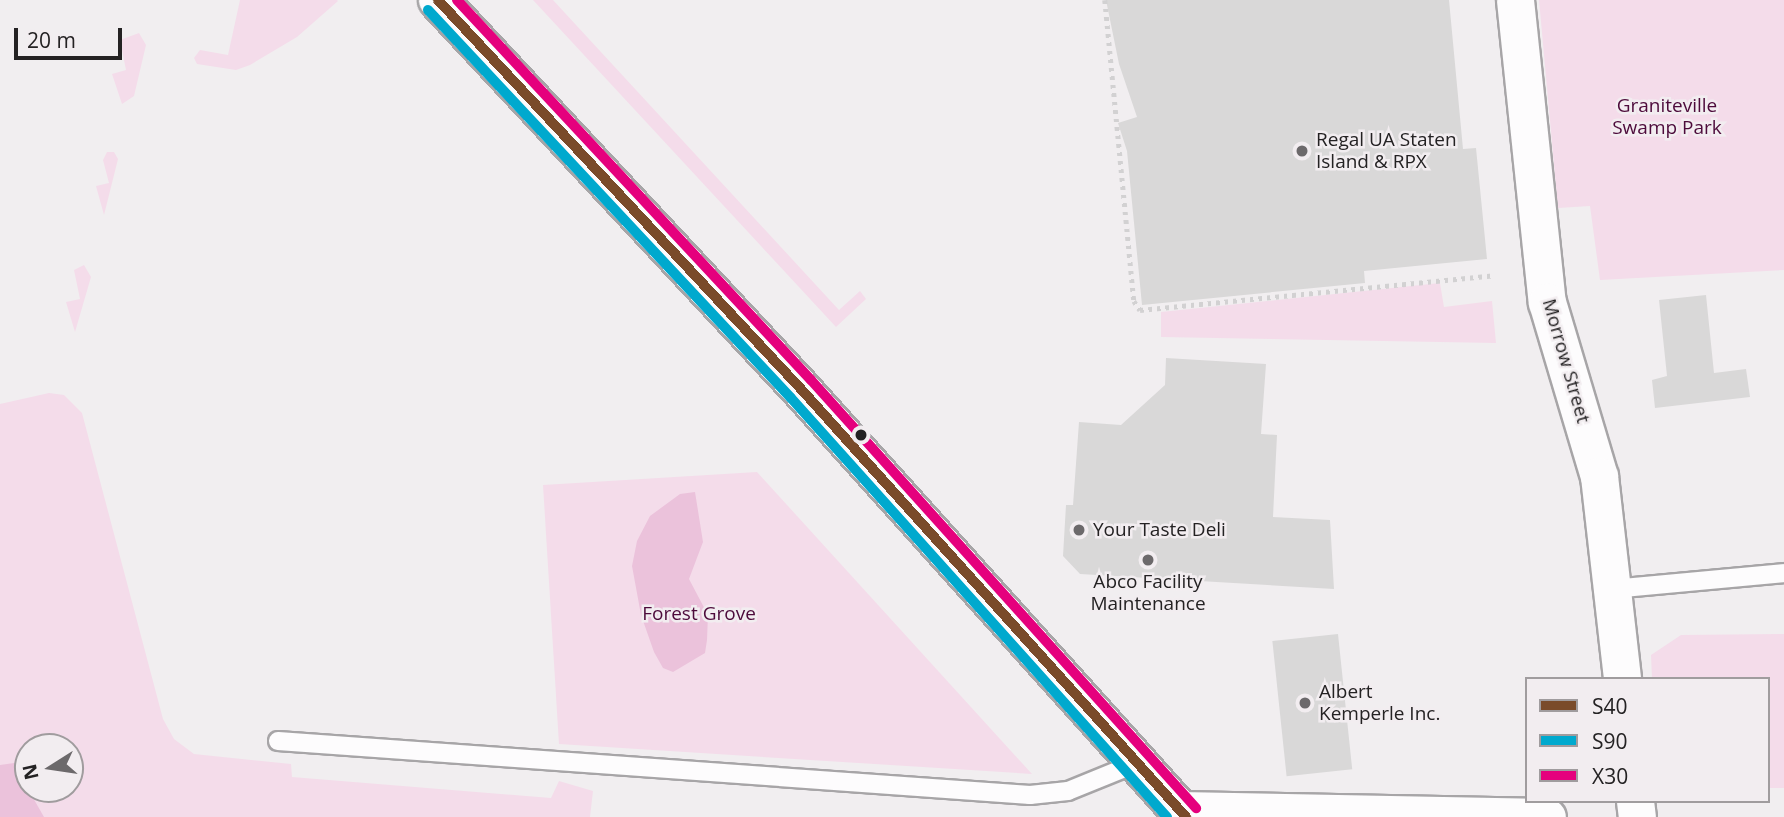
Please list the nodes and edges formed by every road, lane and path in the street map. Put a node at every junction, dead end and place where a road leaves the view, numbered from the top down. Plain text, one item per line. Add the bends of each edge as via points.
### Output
1 (438, 0) edge
2 (1105, 0) edge
3 (1516, 0) edge
4 (1494, 275) dead end
5 (1784, 573) edge
6 (1613, 589) junction
7 (1622, 677) edge
8 (278, 741) dead end
9 (1138, 763) junction
10 (1183, 814) edge
11 (1547, 817) edge

1 - 9 main road via 800,389
2 - 4 path via 1134,301 1140,310
3 - 6 street, Morrow Street via 1546,302 1599,476
5 - 6 lane
6 - 7 street, Morrow Street
8 - 9 lane via 1030,795 1068,791
9 - 10 main road
10 - 11 street

